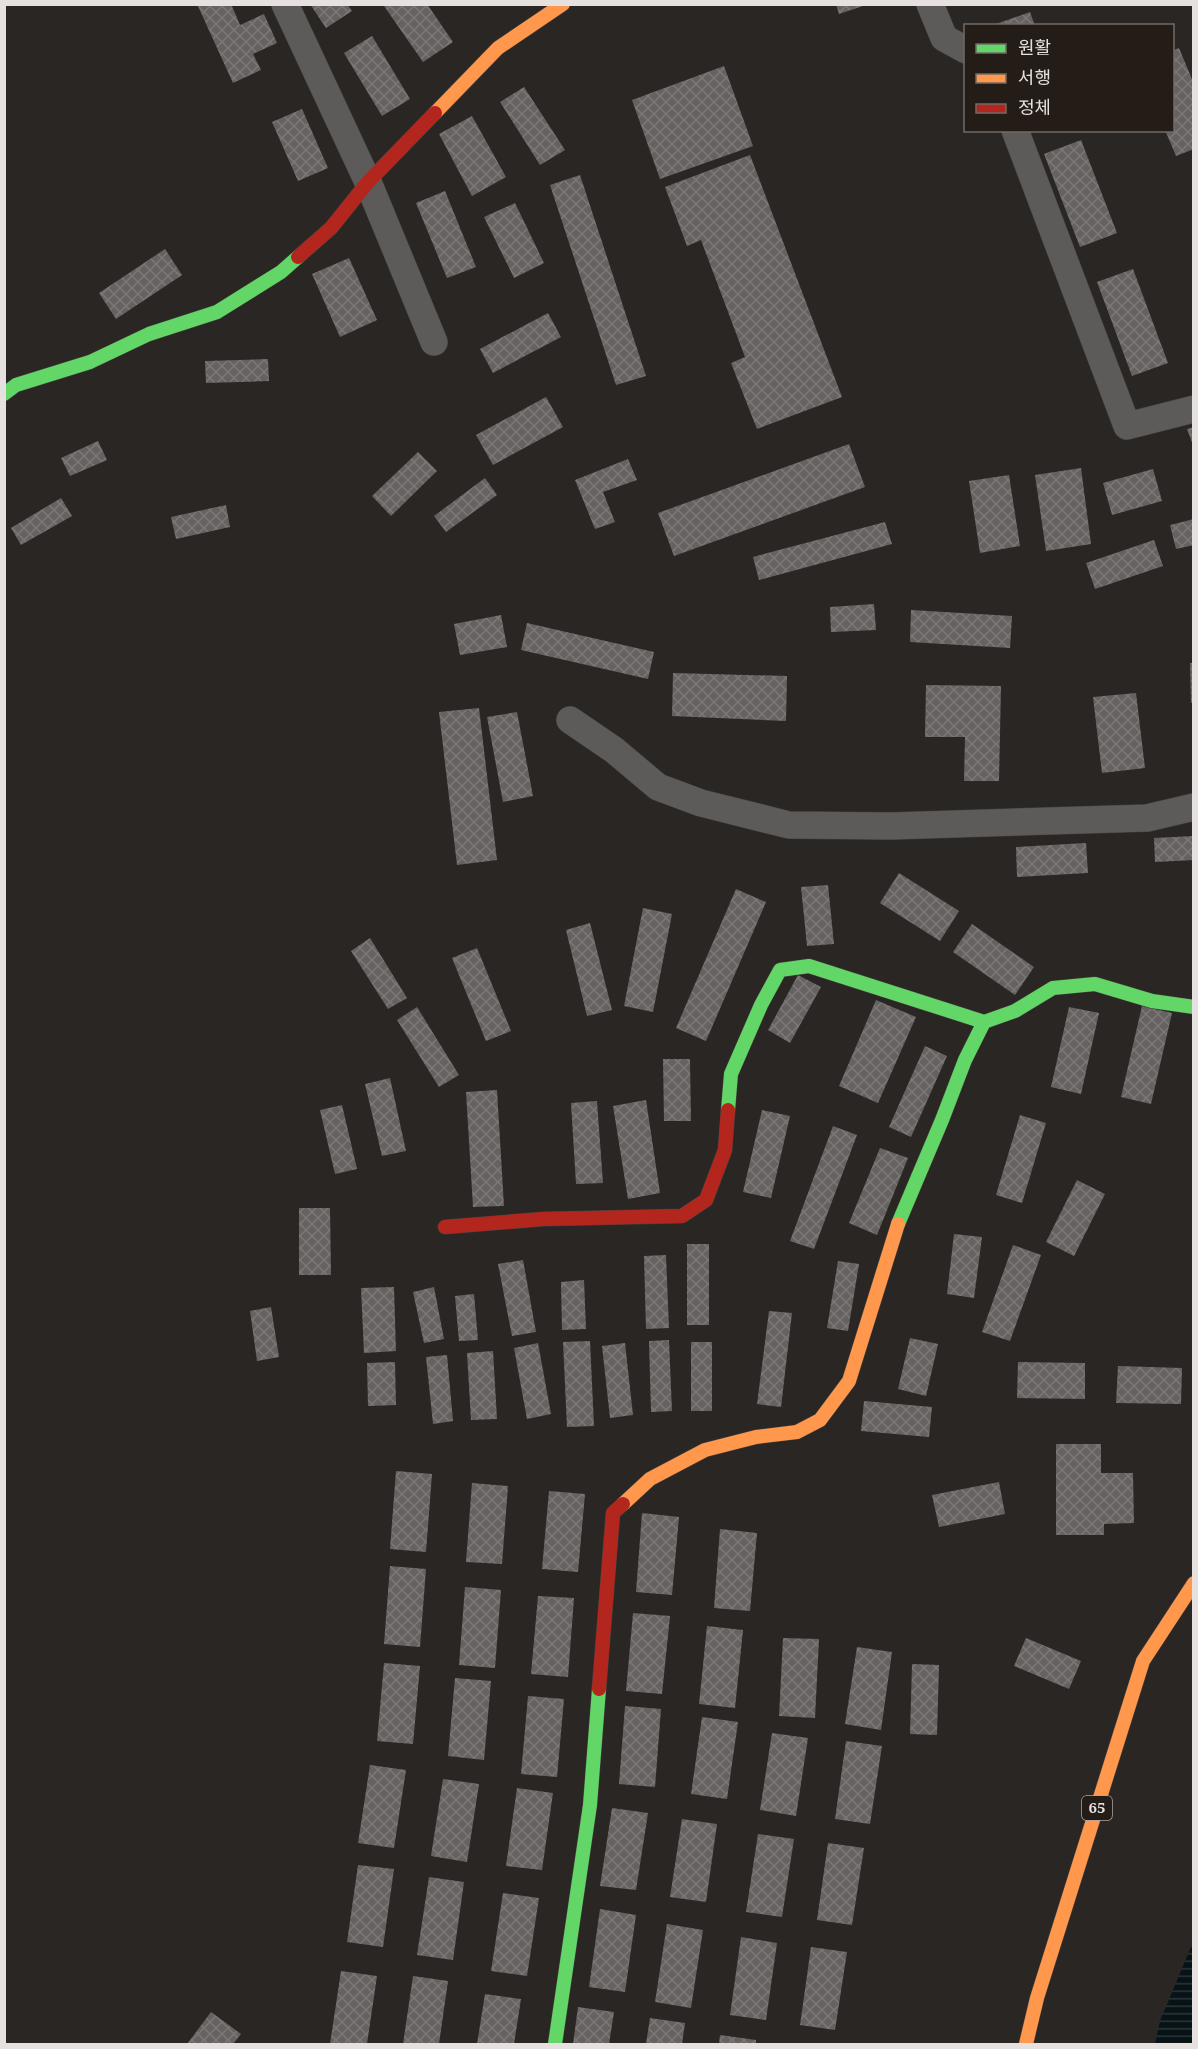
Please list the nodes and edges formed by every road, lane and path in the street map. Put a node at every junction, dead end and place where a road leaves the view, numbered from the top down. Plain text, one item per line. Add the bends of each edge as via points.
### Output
1 (285, 4) edge
2 (563, 4) edge
3 (930, 4) edge
4 (964, 49) edge
5 (1016, 132) edge
6 (368, 182) junction
7 (434, 342) dead end
8 (4, 394) edge
9 (1194, 409) edge
10 (570, 720) dead end
11 (1194, 807) edge
12 (1194, 1007) edge
13 (984, 1022) junction
14 (445, 1227) dead end
15 (1194, 1583) edge
16 (555, 2044) edge
17 (1026, 2044) edge

1 - 6 street
2 - 6 street via 498,48
3 - 4 street via 944,38
5 - 9 street via 1127,426
6 - 7 street
6 - 8 street via 331,228 281,273 217,312 149,334 90,362 16,386
10 - 11 street via 658,787 701,803 789,825 1147,818
12 - 13 street via 1152,1001 1095,984 1053,988 1015,1011
13 - 14 street via 809,966 780,970 732,1074 725,1150 706,1200 682,1216 543,1219
13 - 16 street via 900,1216 849,1381 838,1397 820,1420 797,1432 705,1450 675,1464 650,1479 613,1513 590,1805
15 - 17 street, 65 via 1143,1661

